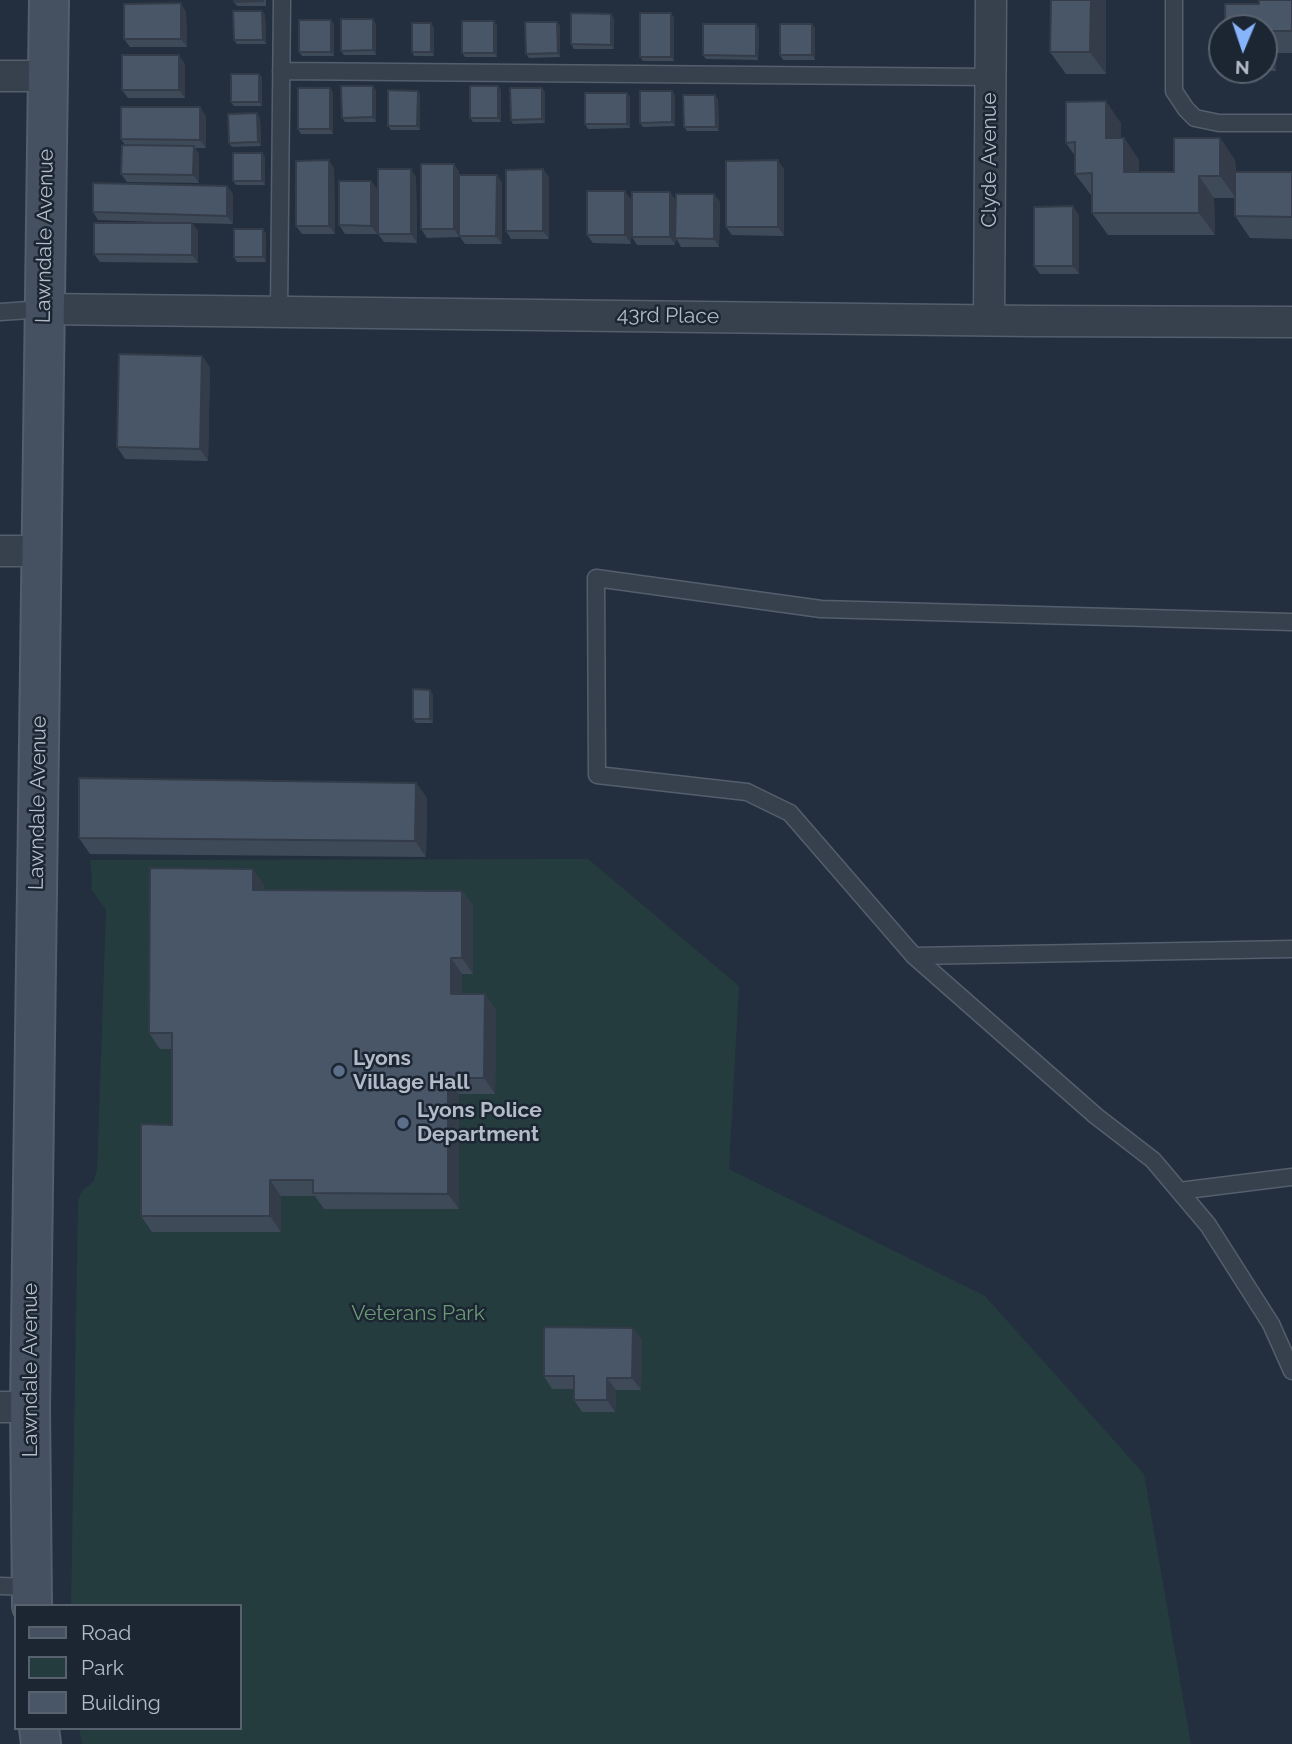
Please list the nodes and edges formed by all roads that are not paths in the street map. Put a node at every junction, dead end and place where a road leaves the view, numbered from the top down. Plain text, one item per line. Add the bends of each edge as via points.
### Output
1 (49, 0) edge
2 (282, 0) edge
3 (991, 0) edge
4 (1174, 0) edge
5 (281, 71) junction
6 (0, 76) edge
7 (48, 76) junction
8 (990, 77) junction
9 (1292, 123) edge
10 (44, 309) junction
11 (0, 312) edge
12 (279, 312) junction
13 (989, 320) junction
14 (1292, 322) edge
15 (0, 551) edge
16 (42, 551) junction
17 (1292, 622) edge
18 (1292, 949) edge
19 (914, 956) junction
20 (1292, 1177) edge
21 (1179, 1191) junction
22 (1292, 1371) edge
23 (15, 1407) edge
24 (21, 1593) edge

1 - 7 street, Lawndale Avenue
2 - 5 lane
3 - 8 street, Clyde Avenue
4 - 9 lane via 1174,91 1186,109 1195,118 1219,123
5 - 8 lane
5 - 12 lane
6 - 7 street
7 - 10 street, Lawndale Avenue
8 - 13 street, Clyde Avenue
10 - 11 lane
10 - 12 street, 43rd Place
10 - 16 street, Lawndale Avenue
12 - 13 street, 43rd Place
13 - 14 street, 43rd Place
15 - 16 street
16 - 23 street, Lawndale Avenue
17 - 19 lane via 821,609 596,579 597,775 747,792 790,813
18 - 19 lane
19 - 21 lane via 1096,1116 1153,1160
20 - 21 lane
21 - 22 lane via 1208,1225 1271,1324
23 - 24 street, Lawndale Avenue

